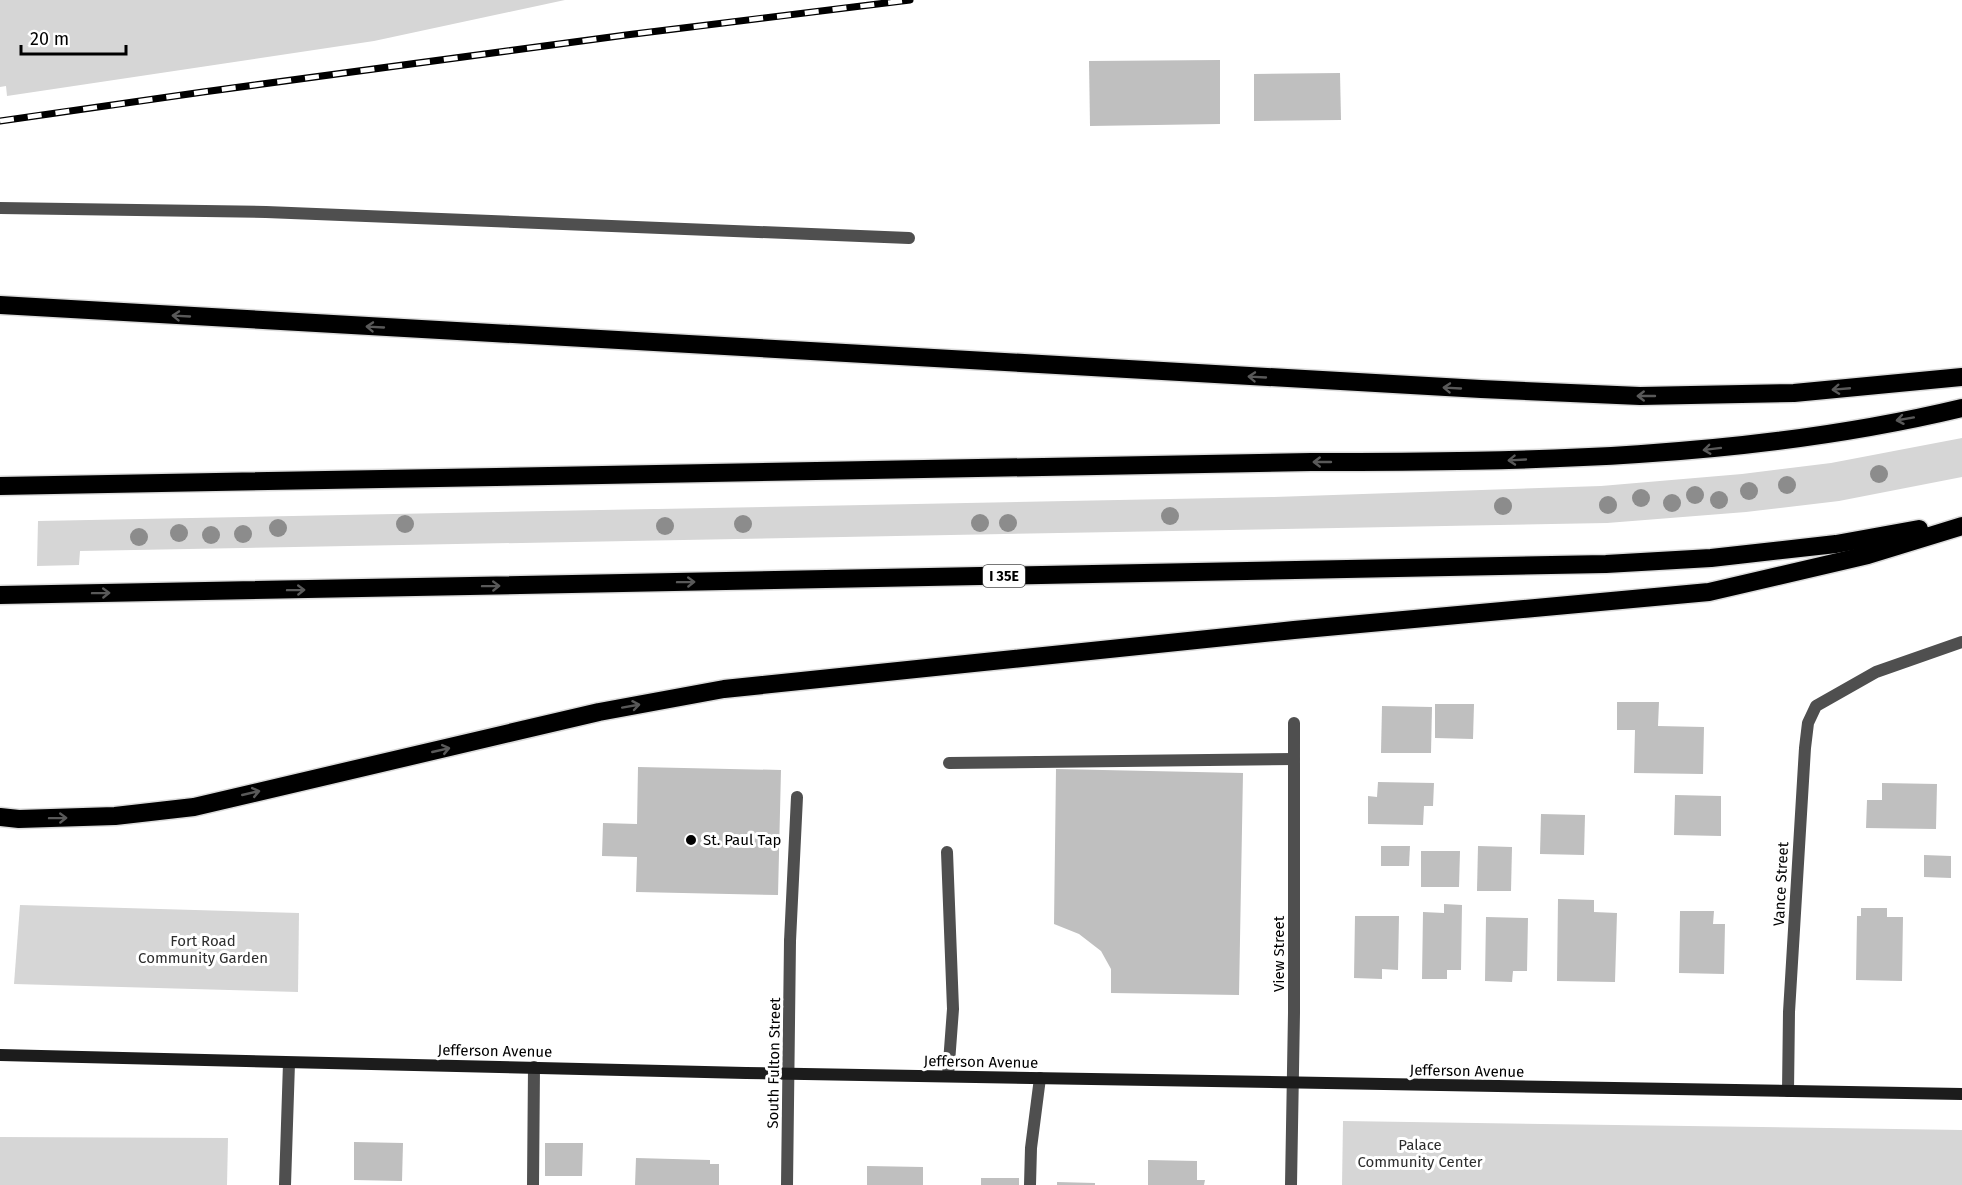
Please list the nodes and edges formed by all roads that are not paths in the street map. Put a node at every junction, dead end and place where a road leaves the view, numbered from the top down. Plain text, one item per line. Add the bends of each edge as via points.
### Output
1 (0, 208) edge
2 (909, 238) dead end
3 (0, 305) edge
4 (1962, 377) edge
5 (1962, 408) edge
6 (0, 486) edge
7 (1962, 521) edge
8 (1962, 526) edge
9 (0, 595) edge
10 (1962, 642) edge
11 (1294, 723) dead end
12 (1294, 759) junction
13 (949, 763) dead end
14 (797, 797) dead end
15 (0, 817) edge
16 (947, 852) dead end
17 (0, 1054) edge
18 (289, 1063) junction
19 (534, 1067) junction
20 (789, 1074) junction
21 (948, 1076) junction
22 (1040, 1078) junction
23 (1292, 1082) junction
24 (1788, 1091) junction
25 (1962, 1094) edge
26 (285, 1185) edge
27 (533, 1185) edge
28 (787, 1185) edge
29 (1030, 1185) edge
30 (1291, 1185) edge

1 - 2 street via 266,212
4 -> 3 highway via 1794,393 1640,396
5 -> 6 highway via 1819,435 1696,451 1465,462
9 -> 7 highway, I 35E via 1606,564 1712,558 1836,544
15 -> 8 highway via 115,816 194,807 599,712 724,689 1709,592 1868,555
10 - 24 street, Vance Street via 1876,672 1816,706 1808,723 1789,1012
11 - 12 street, View Street
12 - 13 street
12 - 23 street, View Street
14 - 20 street, South Fulton Street
16 - 21 street via 953,1009
17 - 18 street, Jefferson Avenue
18 - 19 street, Jefferson Avenue
18 - 26 street
19 - 20 street, Jefferson Avenue
19 - 27 street
20 - 21 street, Jefferson Avenue
20 - 28 street, South Fulton Street
21 - 22 street, Jefferson Avenue
22 - 23 street, Jefferson Avenue
22 - 29 street
23 - 24 street, Jefferson Avenue
23 - 30 street, View Street
24 - 25 street, Jefferson Avenue

